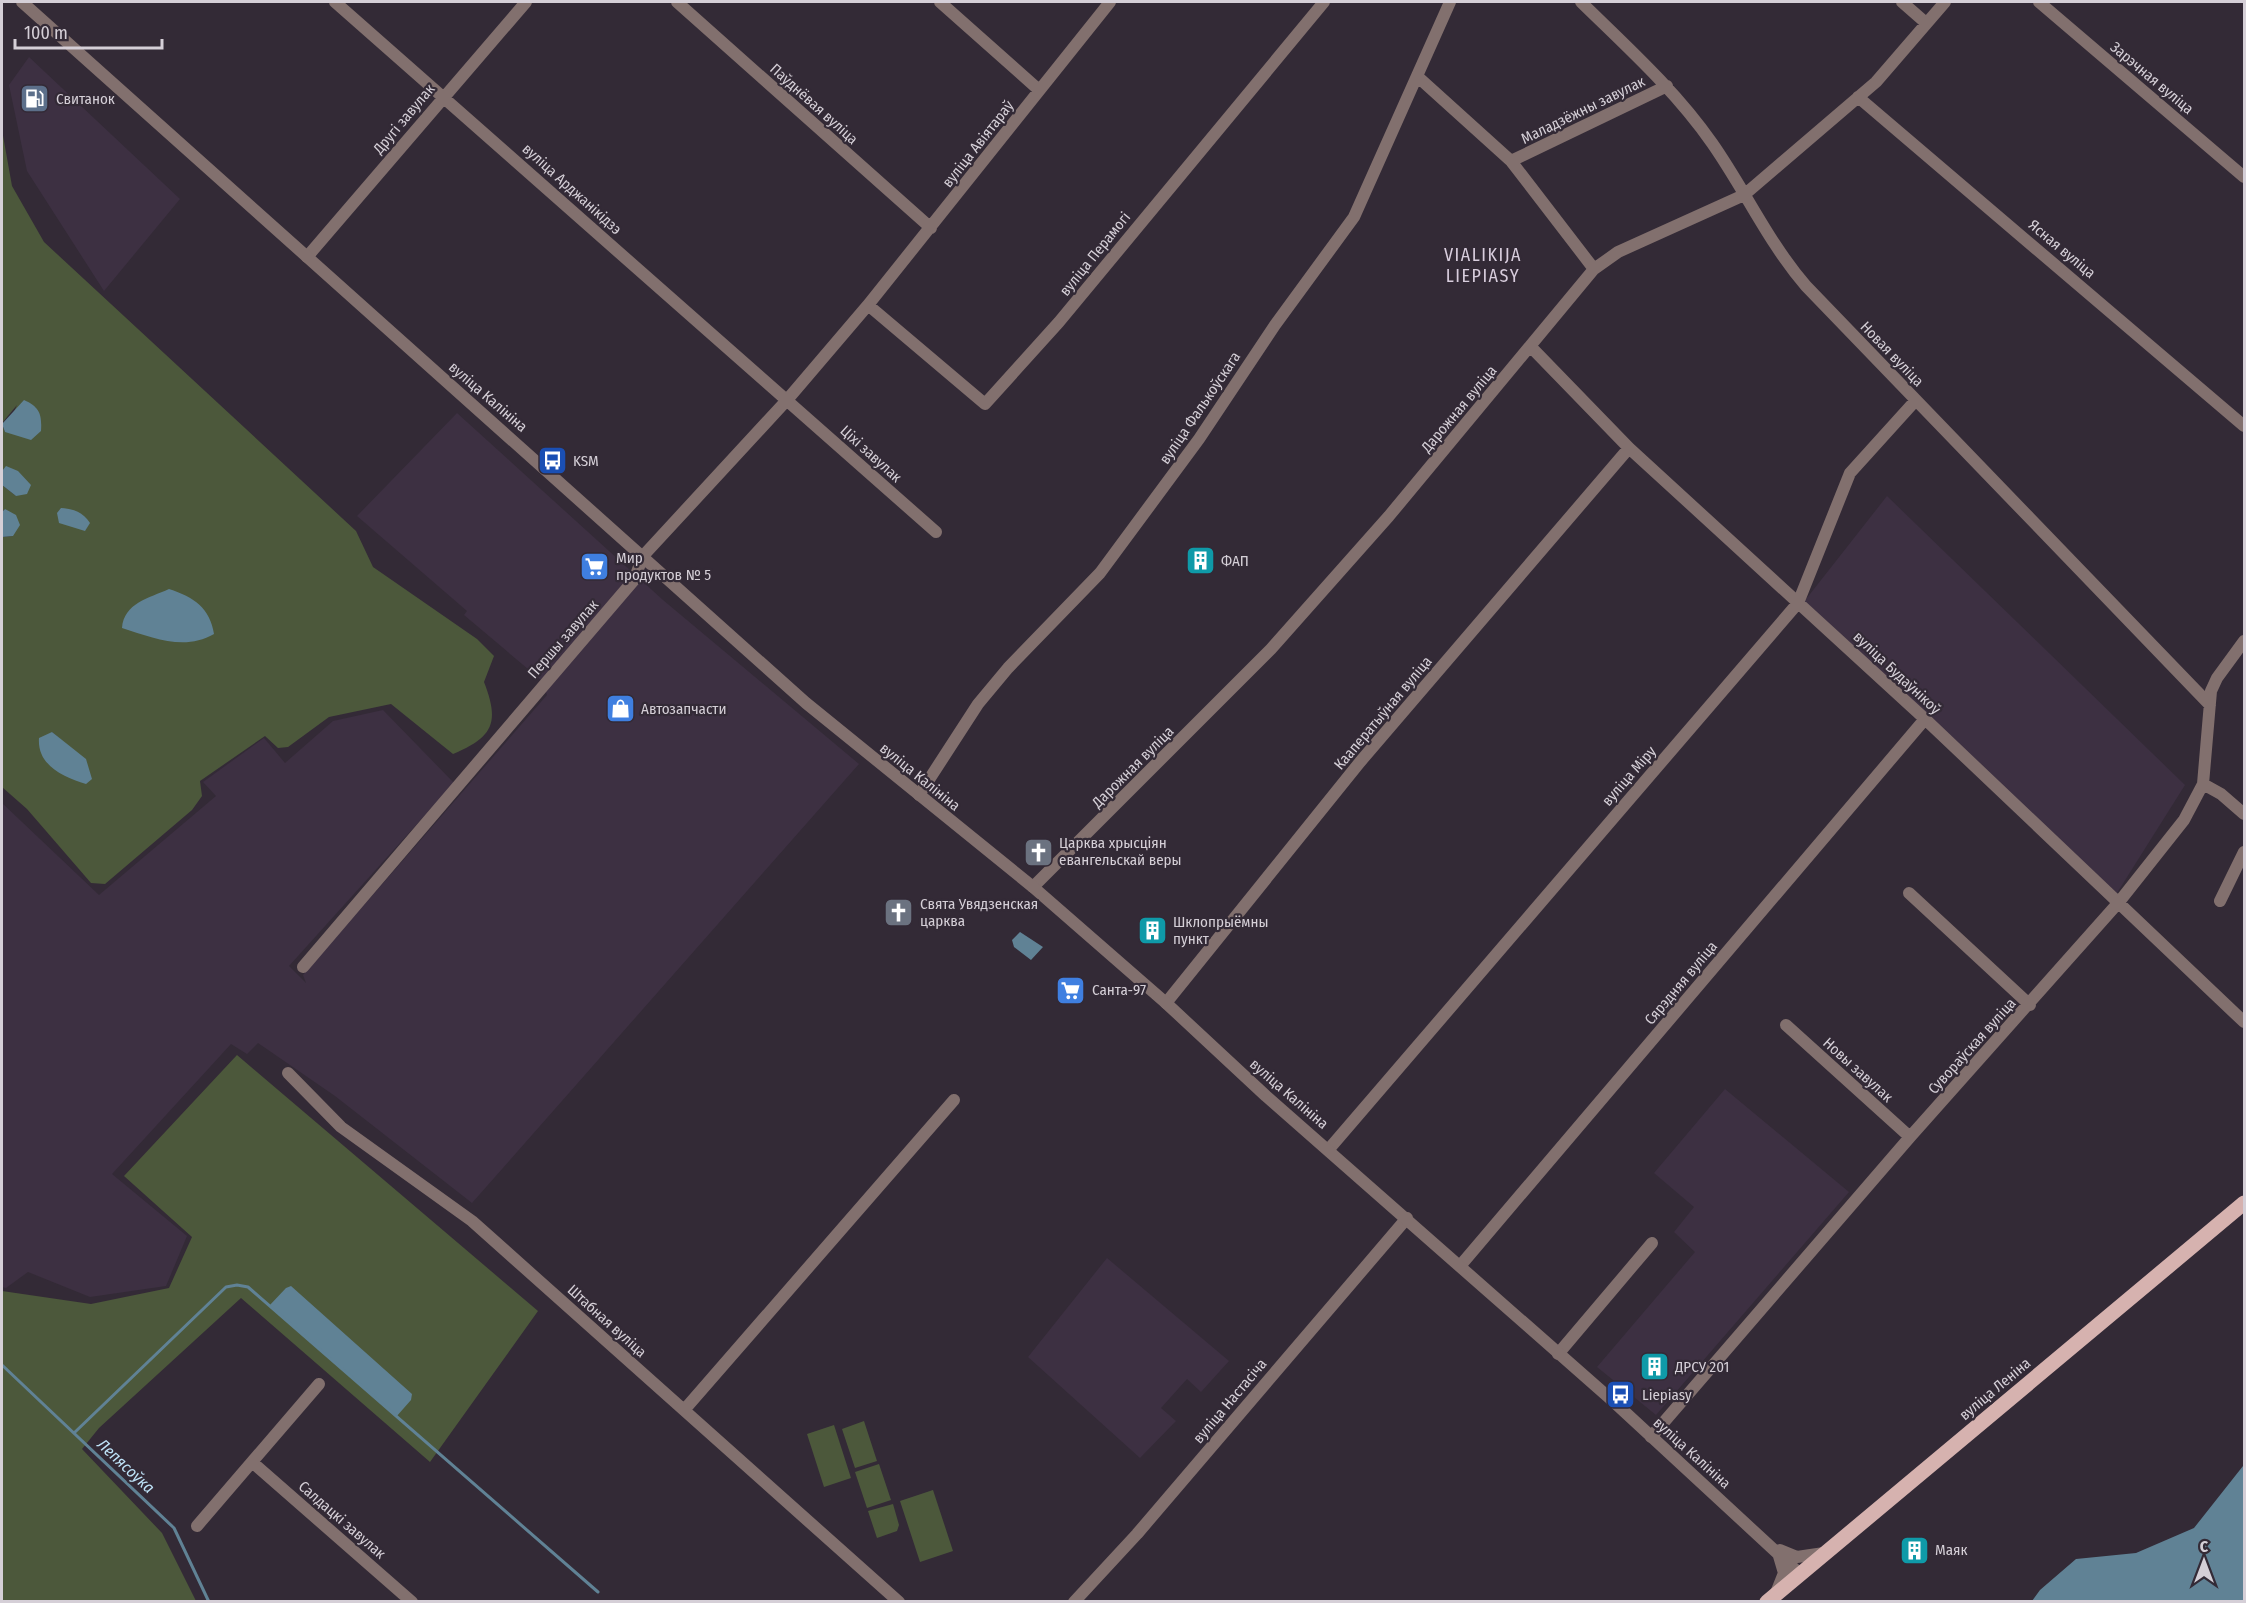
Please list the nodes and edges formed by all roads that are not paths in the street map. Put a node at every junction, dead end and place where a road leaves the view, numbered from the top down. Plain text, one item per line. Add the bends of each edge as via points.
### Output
1 (22, 2) edge
2 (335, 2) edge
3 (526, 2) edge
4 (677, 2) edge
5 (940, 2) edge
6 (1110, 2) edge
7 (1323, 2) edge
8 (1450, 2) edge
9 (1581, 2) edge
10 (1902, 2) edge
11 (1945, 2) edge
12 (2039, 2) edge
13 (1926, 23) junction
14 (1418, 77) junction
15 (1667, 86) junction
16 (1039, 90) junction
17 (444, 96) junction
18 (1858, 97) junction
19 (1511, 161) junction
20 (2244, 177) edge
21 (1744, 195) junction
22 (931, 228) junction
23 (307, 257) junction
24 (1594, 269) junction
25 (868, 304) junction
26 (1530, 346) junction
27 (787, 400) junction
28 (1916, 400) junction
29 (2244, 426) edge
30 (1629, 448) junction
31 (936, 532) dead end
32 (643, 556) junction
33 (1798, 603) junction
34 (2244, 642) edge
35 (2210, 705) junction
36 (1925, 719) junction
37 (2203, 784) junction
38 (919, 795) junction
39 (2244, 814) edge
40 (2244, 852) edge
41 (1034, 887) junction
42 (1909, 893) dead end
43 (2220, 901) dead end
44 (2119, 902) junction
45 (303, 968) dead end
46 (1166, 1003) junction
47 (2030, 1005) junction
48 (2244, 1022) edge
49 (1786, 1025) dead end
50 (288, 1073) dead end
51 (954, 1100) dead end
52 (1910, 1137) junction
53 (1329, 1149) junction
54 (2244, 1203) edge
55 (1407, 1218) junction
56 (1652, 1243) dead end
57 (1460, 1266) junction
58 (1558, 1354) junction
59 (319, 1384) dead end
60 (685, 1409) junction
61 (1652, 1437) junction
62 (252, 1462) junction
63 (197, 1527) dead end
64 (1772, 1545) junction
65 (1829, 1550) junction
66 (1800, 1574) junction
67 (1771, 1598) edge
68 (412, 1602) edge
69 (899, 1602) edge
70 (1074, 1602) edge

1 - 23 street, вуліца Калініна
2 - 17 street, вуліца Арджанікідзэ
3 - 17 street, Другі завулак
4 - 22 street, Паўднёвая вуліца
5 - 16 street
6 - 16 street, вуліца Авіятараў
7 - 25 street, вуліца Перамогі via 1059,322 986,404
8 - 14 street, вуліца Фалькоўскага
9 - 15 street, Новая вуліца
10 - 13 street
11 - 13 street, Дарожная вуліца
12 - 20 street, Зарэчная вуліца
13 - 18 street, Дарожная вуліца via 1876,82
14 - 19 street
14 - 38 street, вуліца Фалькоўскага via 1354,217 1100,573 978,704
15 - 19 street, Маладзёжны завулак
15 - 21 street, Новая вуліца via 1713,143
16 - 22 street, вуліца Авіятараў
17 - 23 street, Другі завулак
17 - 27 street, вуліца Арджанікідзэ
18 - 21 street, Дарожная вуліца
18 - 29 street, Ясная вуліца
19 - 24 street
21 - 24 street, Дарожная вуліца via 1618,252
21 - 28 street, Новая вуліца via 1781,257
22 - 25 street, вуліца Авіятараў
23 - 32 street, вуліца Калініна
24 - 26 street, Дарожная вуліца
25 - 27 street, Першы завулак
26 - 30 street, вуліца Будаўнікоў
26 - 41 street, Дарожная вуліца via 1271,650
27 - 31 street, Ціхі завулак
27 - 32 street, Першы завулак
28 - 33 street, вуліца Міру via 1850,474
28 - 35 street, Новая вуліца
30 - 33 street, вуліца Будаўнікоў
30 - 46 street, Кааператыўная вуліца via 1360,762
32 - 38 street, вуліца Калініна via 806,703
32 - 45 street, Першы завулак via 634,580
33 - 36 street, вуліца Будаўнікоў
33 - 53 street, вуліца Міру
34 - 35 street, Сувораўская вуліца via 2217,678
35 - 37 street, Сувораўская вуліца
36 - 44 street, вуліца Будаўнікоў
36 - 57 street, Сярэдняя вуліца
37 - 39 street
37 - 44 street, Сувораўская вуліца via 2184,820
38 - 41 street, вуліца Калініна
40 - 43 street
41 - 46 street, вуліца Калініна
42 - 47 street
44 - 47 street, Сувораўская вуліца
44 - 48 street, вуліца Будаўнікоў
46 - 53 street, вуліца Калініна
47 - 52 street, Сувораўская вуліца
49 - 52 street, Новы завулак
50 - 60 street, Штабная вуліца via 341,1127 472,1221
51 - 60 street
52 - 61 street, Сувораўская вуліца
53 - 55 street, вуліца Калініна
54 - 65 main road, вуліца Леніна
55 - 57 street, вуліца Калініна
55 - 70 street, вуліца Настасіча
56 - 58 street
57 - 58 street, вуліца Калініна
58 - 61 street, вуліца Калініна
59 - 62 street
60 - 69 street, Штабная вуліца
61 - 64 street, вуліца Калініна
62 - 63 street
62 - 68 street, Салдацкі завулак
64 - 65 street via 1797,1557
64 - 66 street, вуліца Калініна
64 - 67 street via 1784,1567
65 - 66 main road, вуліца Леніна
66 - 67 main road, вуліца Леніна

